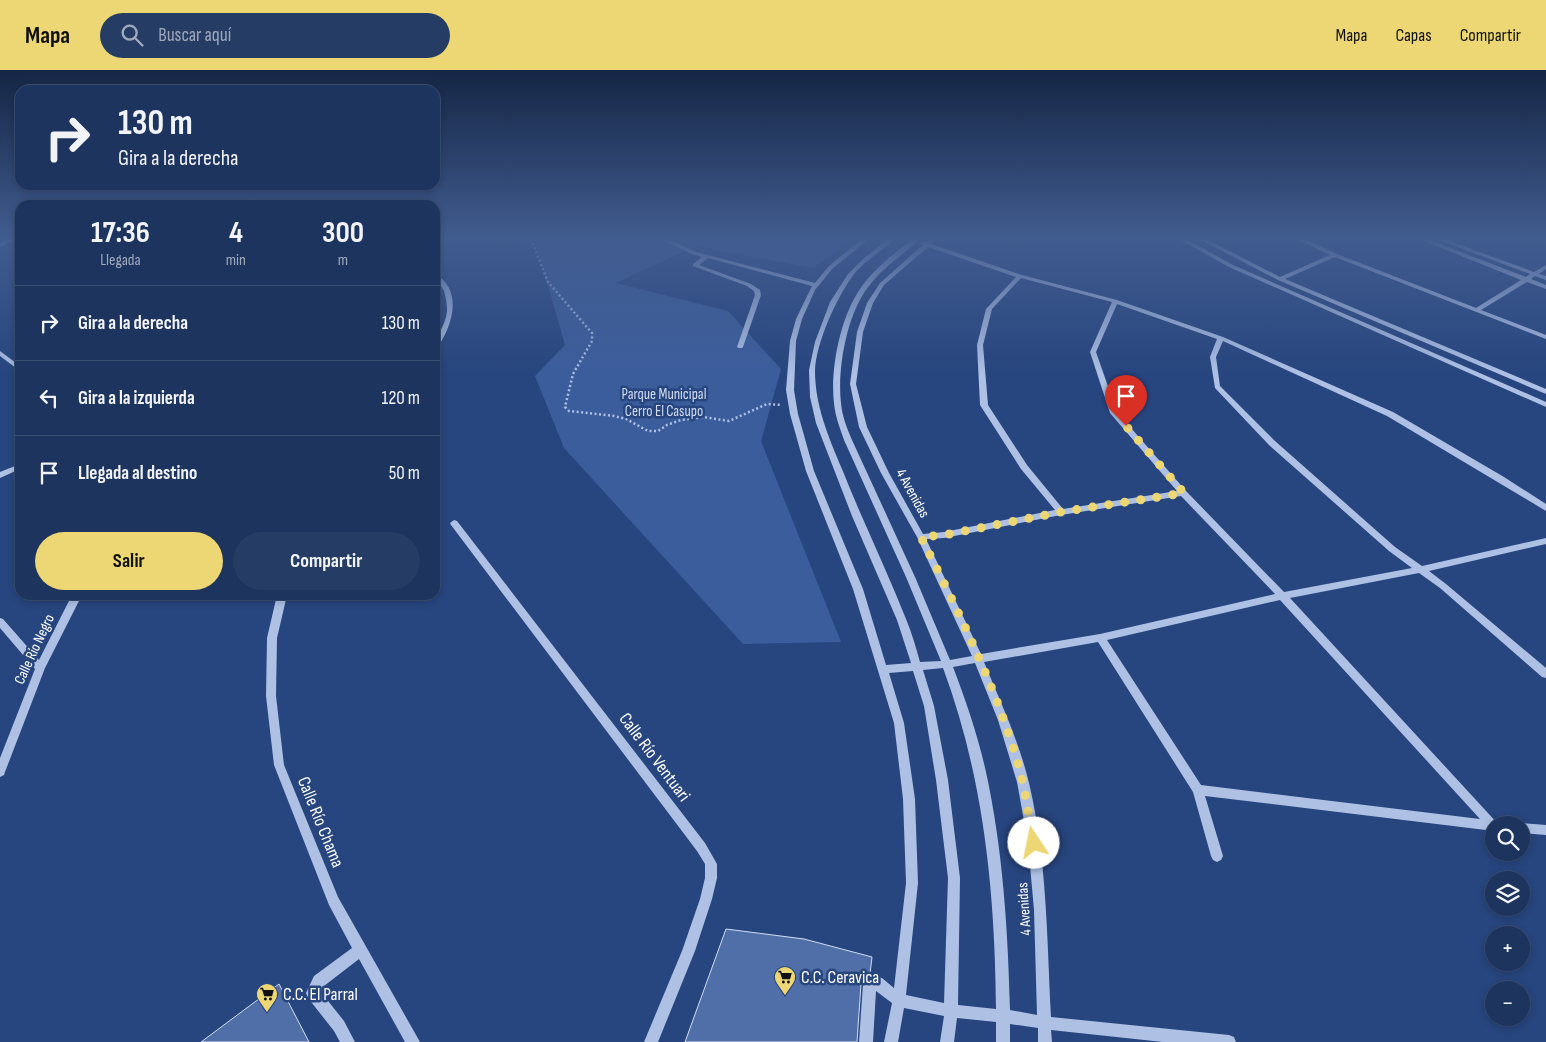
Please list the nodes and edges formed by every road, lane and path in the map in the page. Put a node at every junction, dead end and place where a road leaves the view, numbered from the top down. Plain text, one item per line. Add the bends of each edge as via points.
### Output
1 (442, 284) edge
2 (550, 284) edge
3 (747, 284) edge
4 (844, 284) edge
5 (867, 284) edge
6 (882, 284) edge
7 (1012, 284) edge
8 (1052, 284) edge
9 (1271, 284) edge
10 (1293, 284) edge
11 (1410, 284) edge
12 (1516, 284) edge
13 (816, 285) edge
14 (1115, 301) junction
15 (1476, 310) junction
16 (1546, 337) edge
17 (1221, 338) junction
18 (440, 341) edge
19 (740, 347) dead end
20 (0, 353) edge
21 (15, 365) edge
22 (1546, 392) edge
23 (793, 406) junction
24 (1546, 406) edge
25 (15, 468) edge
26 (0, 475) edge
27 (1184, 493) junction
28 (1546, 508) edge
29 (1061, 512) junction
30 (454, 523) dead end
31 (921, 537) junction
32 (1546, 541) edge
33 (1421, 570) junction
34 (1282, 596) junction
35 (74, 600) edge
36 (281, 600) edge
37 (0, 622) edge
38 (1100, 638) junction
39 (978, 658) junction
40 (947, 664) junction
41 (918, 666) junction
42 (40, 668) junction
43 (883, 669) junction
44 (1546, 674) edge
45 (0, 772) edge
46 (1198, 790) junction
47 (1485, 816) edge
48 (1485, 825) edge
49 (1530, 829) edge
50 (1546, 830) edge
51 (1217, 856) dead end
52 (360, 949) junction
53 (899, 1000) junction
54 (951, 1011) junction
55 (1004, 1016) junction
56 (1046, 1023) junction
57 (1221, 1041) edge
58 (348, 1042) edge
59 (413, 1042) edge
60 (651, 1042) edge
61 (866, 1042) edge
62 (891, 1042) edge
63 (947, 1042) edge
64 (1003, 1042) edge
65 (1045, 1042) edge

1 - 18 street via 448,291 450,304
2 - 23 path via 592,333 592,341 573,374 565,407 568,411 626,419 648,432 681,420 703,417 729,421 767,404
3 - 19 street via 758,294
4 - 41 street via 833,302 818,342 812,370 814,397 820,423
5 - 40 street, 4 Avenidas via 848,318 840,356 838,413
6 - 31 street, 4 Avenidas via 870,303 860,332 853,384 863,427
7 - 29 street via 989,309 980,345 984,405 1024,467
8 - 14 street
9 - 24 street
10 - 22 street
11 - 15 street
12 - 15 street
13 - 23 street via 799,319 793,341 790,390
14 - 17 street
14 - 27 street via 1093,352 1114,413
15 - 16 street
17 - 28 street via 1390,414
17 - 33 street via 1212,357 1217,387 1272,443 1392,549
20 - 21 street
23 - 43 street via 810,471 844,551
25 - 26 street
27 - 29 street
27 - 34 street
29 - 31 street
30 - 60 street, Calle Río Ventuari via 701,847 710,864 710,886
31 - 39 street, 4 Avenidas
32 - 33 street
33 - 34 street
33 - 44 street
34 - 38 street
34 - 47 street
35 - 42 street, Calle Río Negro
36 - 52 street, Calle Río Chama via 272,638 271,686 279,765 333,901
37 - 42 street
38 - 39 street
38 - 46 street
39 - 40 street
39 - 56 street, 4 Avenidas via 1003,720 1022,782 1034,843
40 - 41 street
40 - 55 street, 4 Avenidas via 980,770 993,840
41 - 43 street
41 - 54 street via 931,715 954,878
42 - 45 street, Calle Río Negro
43 - 53 street via 899,723 909,808 912,884
46 - 48 street
46 - 51 street
49 - 50 street
52 - 58 street via 318,981 312,993
52 - 59 street, Calle Río Chama
53 - 54 street
53 - 61 street via 877,983 870,983
53 - 62 street
54 - 55 street
54 - 63 street
55 - 56 street
55 - 64 street, 4 Avenidas
56 - 57 street
56 - 65 street, 4 Avenidas

